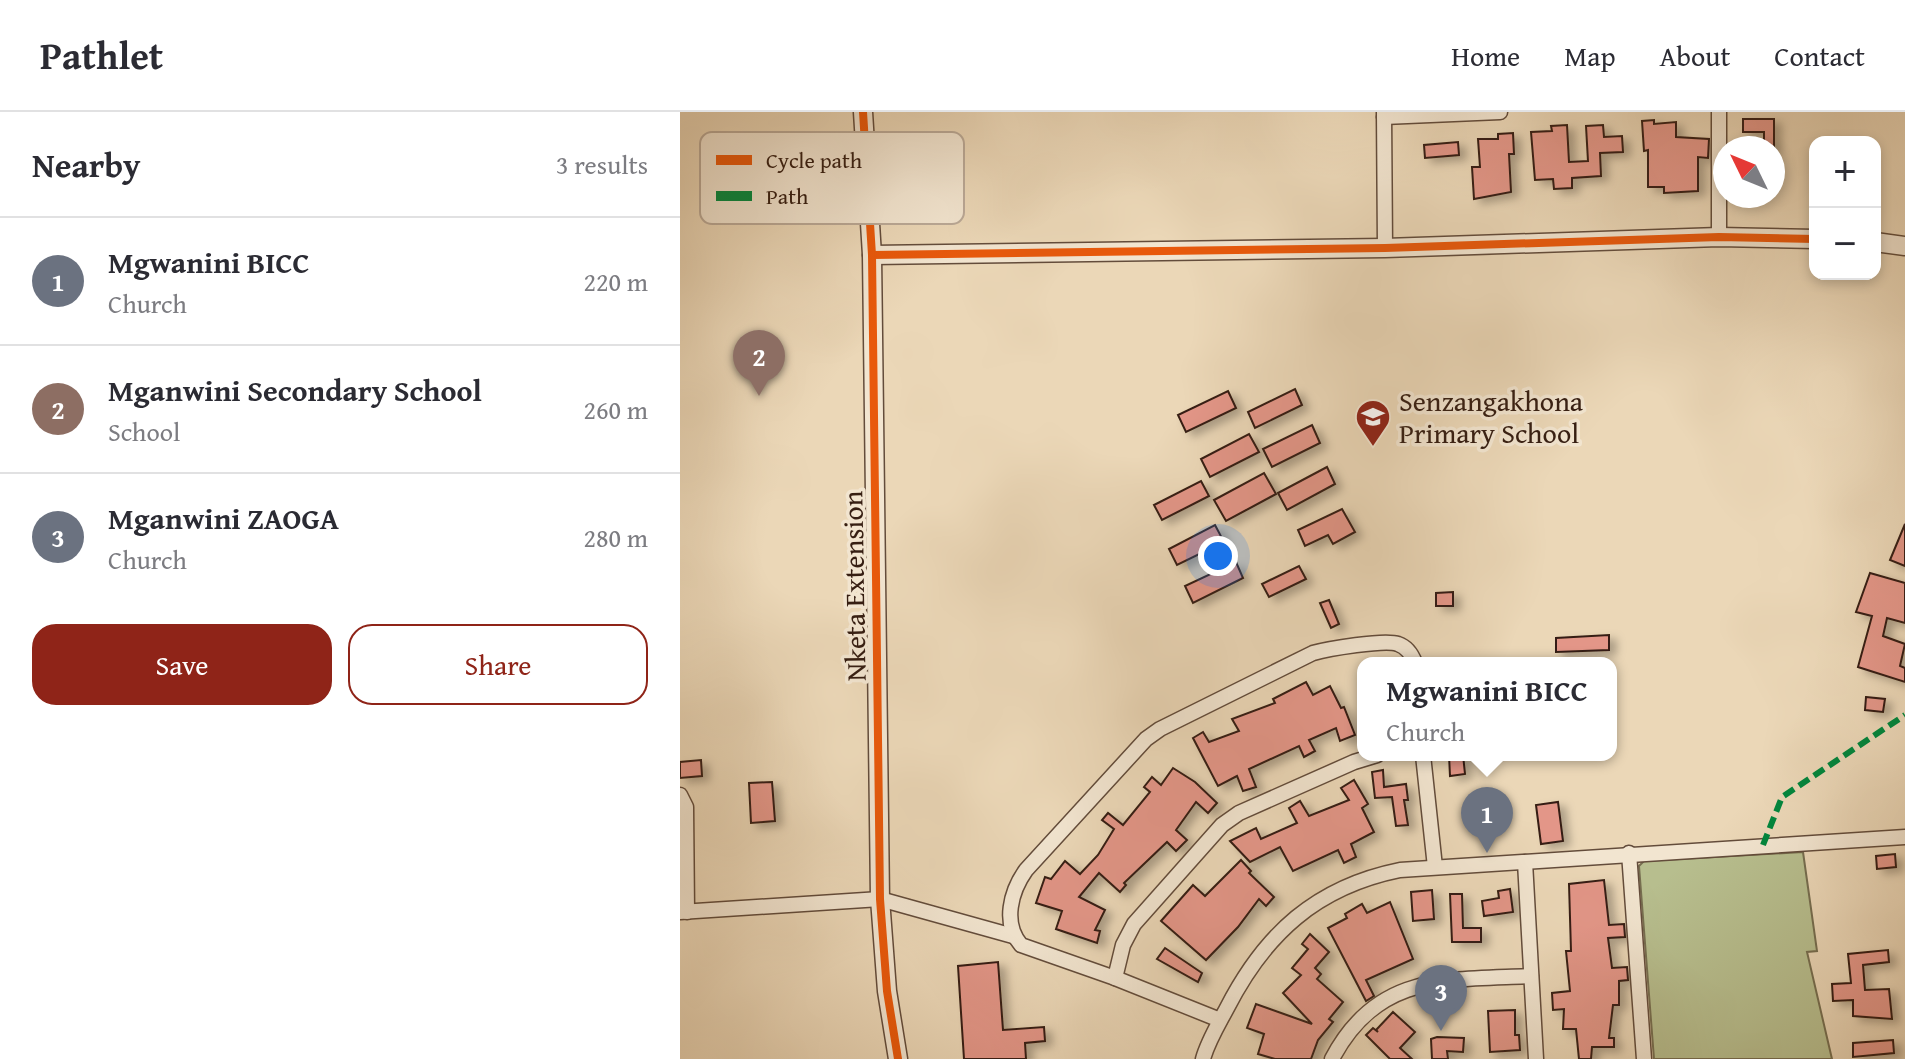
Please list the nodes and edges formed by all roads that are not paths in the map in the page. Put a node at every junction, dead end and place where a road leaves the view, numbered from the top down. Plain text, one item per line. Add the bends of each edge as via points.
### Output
1 (863, 112) edge
2 (1500, 112) edge
3 (1719, 112) edge
4 (1384, 115) edge
5 (864, 132) edge
6 (870, 224) edge
7 (1719, 237) junction
8 (1809, 239) edge
9 (1881, 243) edge
10 (1905, 246) edge
11 (1385, 248) junction
12 (872, 255) junction
13 (1411, 657) edge
14 (1357, 761) edge
15 (1424, 761) edge
16 (680, 795) edge
17 (1905, 837) edge
18 (1629, 853) junction
19 (1525, 862) junction
20 (1435, 867) junction
21 (880, 899) junction
22 (684, 912) edge
23 (1013, 936) junction
24 (1531, 976) junction
25 (1115, 978) junction
26 (1220, 1020) junction
27 (898, 1059) edge
28 (1203, 1059) edge
29 (1332, 1059) edge
30 (1536, 1059) edge
31 (1644, 1059) edge

1 - 5 street, Nketa Extension
2 - 4 street
3 - 7 street
4 - 11 street
6 - 12 street, Nketa Extension
7 - 8 street
7 - 11 street
9 - 10 street
11 - 12 street
12 - 21 street, Nketa Extension
13 - 23 street via 1391,643 1326,649 1160,729 1019,880 1010,916
14 - 25 street via 1222,825 1134,924
15 - 20 street
16 - 22 street via 686,807
17 - 18 street
18 - 19 street
18 - 31 street
19 - 20 street
19 - 24 street
20 - 26 street via 1368,878 1314,902 1248,969
21 - 22 street
21 - 23 street
21 - 27 street, Nketa Extension
23 - 25 street via 1028,949
24 - 29 street via 1422,984 1369,1010
24 - 30 street
25 - 26 street
26 - 28 street

